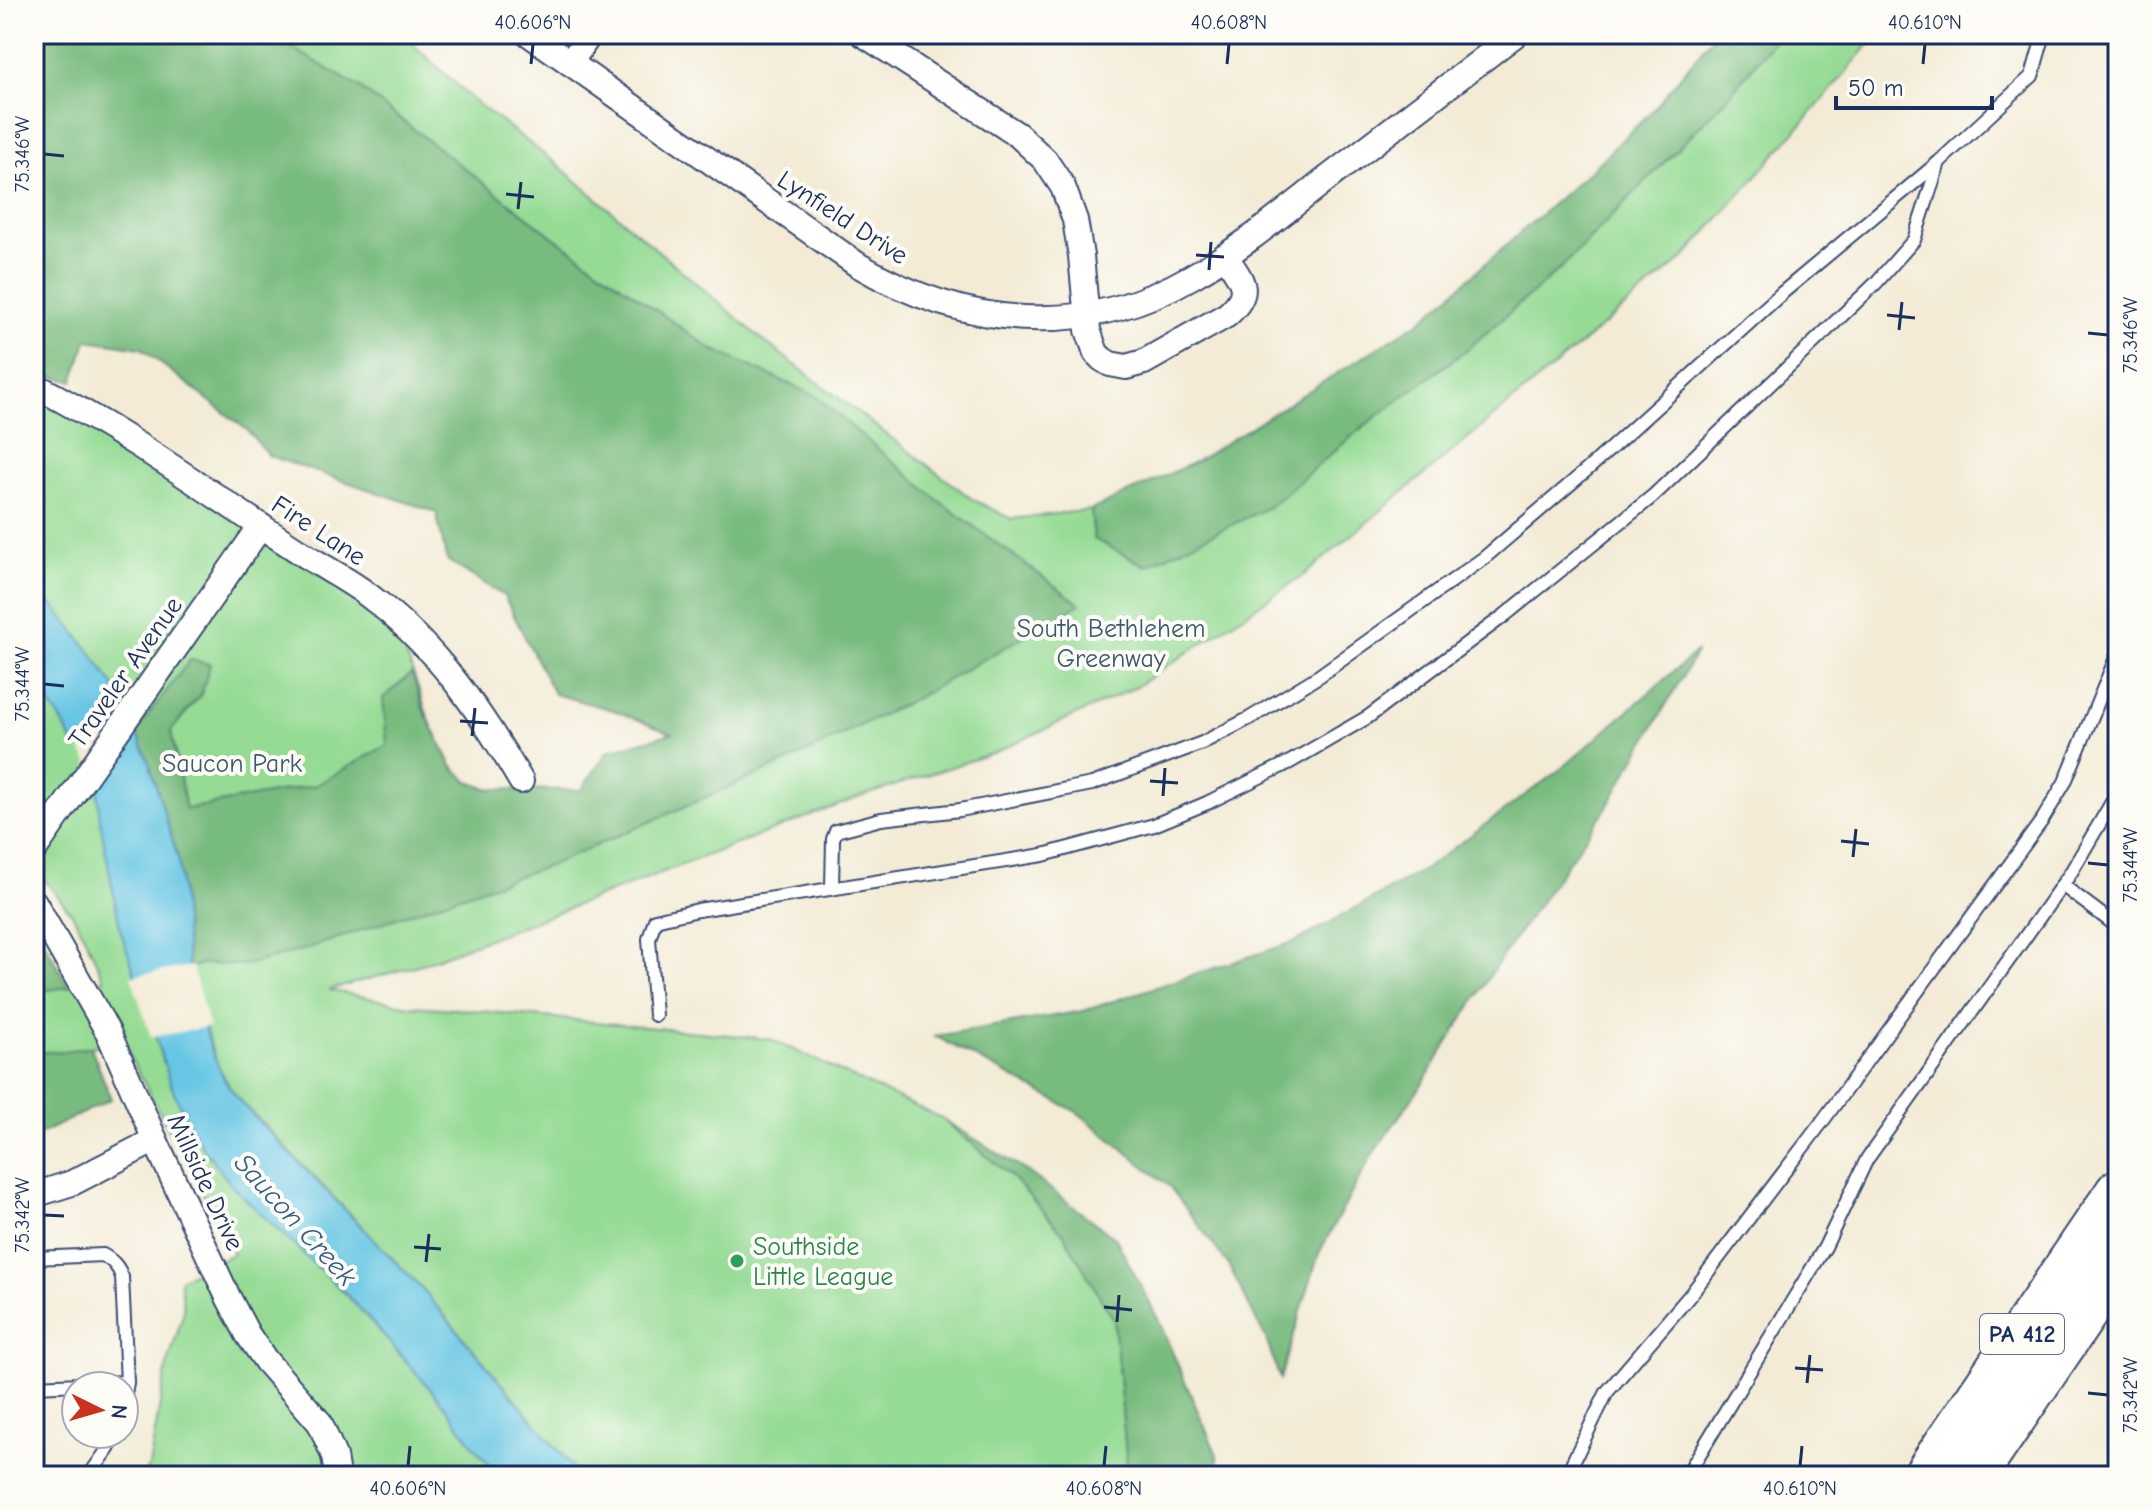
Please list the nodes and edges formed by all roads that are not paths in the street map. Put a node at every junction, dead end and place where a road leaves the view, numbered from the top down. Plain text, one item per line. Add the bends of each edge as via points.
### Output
1 (529, 34) edge
2 (590, 34) edge
3 (863, 34) edge
4 (1516, 34) edge
5 (2044, 34) edge
6 (570, 63) junction
7 (1939, 162) junction
8 (1225, 256) junction
9 (1086, 314) junction
10 (34, 385) edge
11 (261, 526) junction
12 (2118, 653) edge
13 (521, 781) dead end
14 (2118, 792) edge
15 (34, 850) edge
16 (2062, 885) junction
17 (832, 888) junction
18 (34, 902) edge
19 (2118, 927) edge
20 (655, 1015) dead end
21 (155, 1140) junction
22 (2118, 1192) edge
23 (34, 1195) edge
24 (34, 1258) edge
25 (2118, 1264) edge
26 (126, 1370) edge
27 (60, 1385) edge
28 (34, 1386) edge
29 (107, 1450) edge
30 (89, 1476) edge
31 (337, 1476) edge
32 (1566, 1476) edge
33 (1684, 1476) edge
34 (1925, 1476) edge
35 (1974, 1476) edge

1 - 6 street, Lynfield Drive
2 - 6 street
3 - 9 street via 1018,135 1045,160 1063,187 1075,220
4 - 8 street, Lynfield Drive
5 - 7 lane via 2032,76
6 - 9 street, Lynfield Drive via 858,265 901,289 1001,317
7 - 17 lane via 1782,293 1484,558 1319,676 1202,743 1092,784 836,831
7 - 17 lane via 1914,240 1875,284 1653,496 1368,717 1290,762 1154,825 1043,855
8 - 9 street, Lynfield Drive via 1151,296
8 - 9 street via 1245,288 1239,303 1144,362 1126,367 1102,359 1091,342
10 - 11 street, Fire Lane
11 - 13 street, Fire Lane via 400,621 466,694
11 - 15 street, Traveler Avenue
12 - 32 lane via 2065,782 2043,819 1822,1122 1691,1294 1607,1392
14 - 16 lane
16 - 19 lane
16 - 33 lane via 1867,1159 1825,1247
17 - 20 lane via 655,920 649,939
18 - 21 street, Millside Drive via 108,1032
21 - 23 street via 72,1183
21 - 31 street, Millside Drive via 248,1335 320,1423
22 - 34 highway, PA 412
24 - 26 lane via 103,1255 119,1268
25 - 35 highway, PA 412
27 - 28 lane
29 - 30 lane

